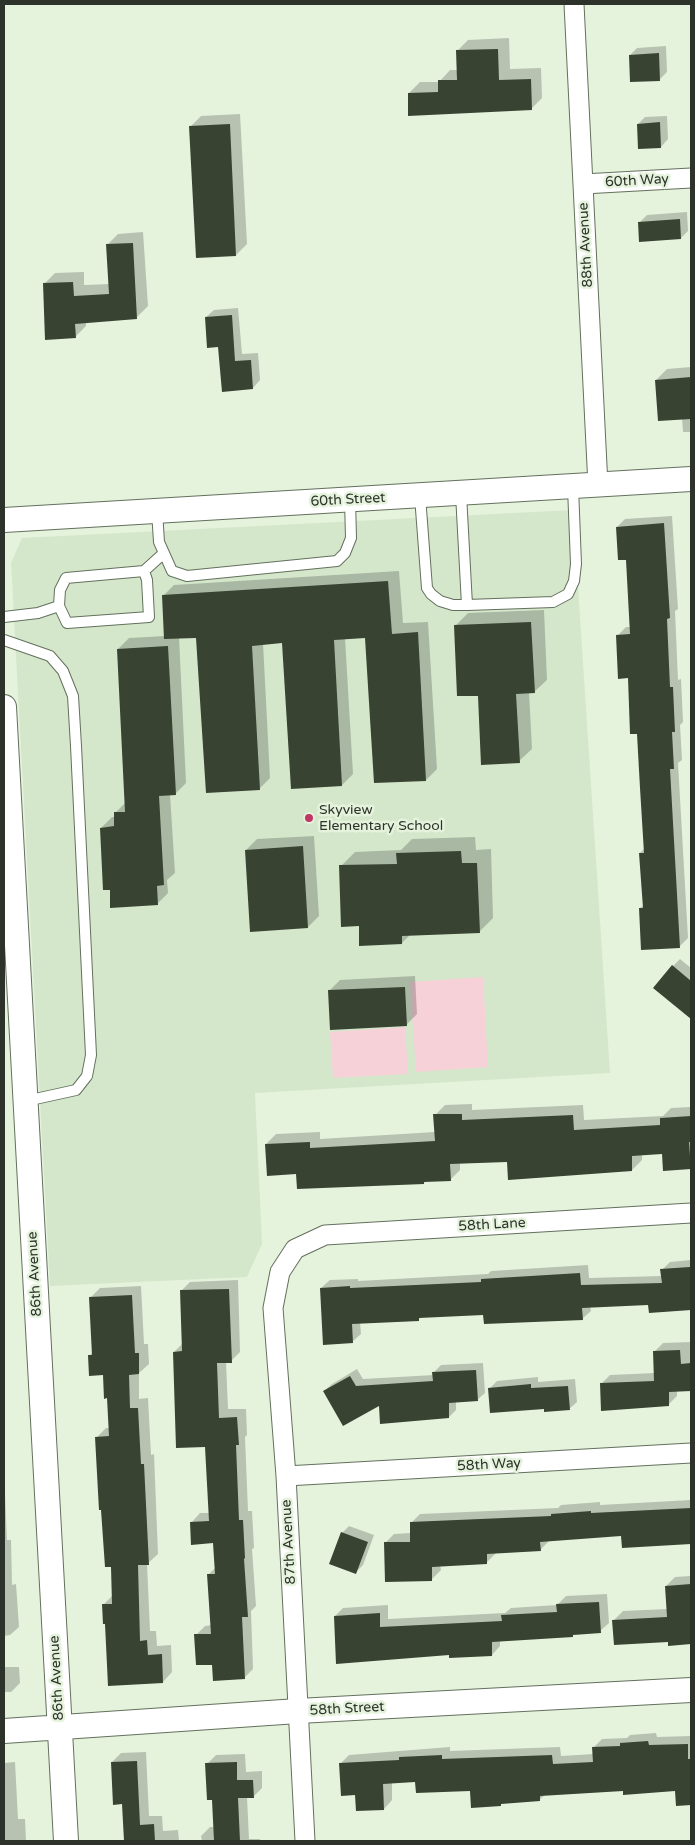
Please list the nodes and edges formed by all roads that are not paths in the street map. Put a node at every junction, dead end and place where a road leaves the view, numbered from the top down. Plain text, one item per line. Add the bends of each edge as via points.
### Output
1 (574, 4) edge
2 (691, 178) edge
3 (583, 184) junction
4 (691, 479) edge
5 (598, 486) junction
6 (573, 487) junction
7 (462, 494) junction
8 (420, 496) junction
9 (350, 500) junction
10 (157, 511) junction
11 (4, 520) edge
12 (164, 553) junction
13 (144, 570) junction
14 (467, 605) junction
15 (60, 606) junction
16 (4, 617) edge
17 (4, 640) edge
18 (4, 707) edge
19 (26, 1101) junction
20 (691, 1213) edge
21 (296, 1249) joint
22 (691, 1453) edge
23 (286, 1476) junction
24 (691, 1690) edge
25 (298, 1711) junction
26 (60, 1728) junction
27 (4, 1731) edge
28 (66, 1841) edge
29 (305, 1841) edge

1 - 3 street, 88th Avenue
2 - 3 street, 60th Way
3 - 5 street, 88th Avenue
4 - 5 street, 60th Street
5 - 6 street, 60th Street
6 - 7 street, 60th Street
6 - 14 lane via 576,564 568,594 553,602
7 - 8 street, 60th Street
7 - 14 lane
8 - 9 street, 60th Street
8 - 14 lane via 427,588 440,601
9 - 10 street, 60th Street
9 - 12 lane via 351,538 345,554 337,561 187,576 172,571
10 - 11 street, 60th Street
10 - 12 lane via 159,542
12 - 13 lane
13 - 15 lane via 66,578 60,590
13 - 15 lane via 149,617 67,623
15 - 16 lane via 38,613
17 - 19 lane via 50,656 63,671 73,696 91,1055 87,1076 76,1090
18 - 19 street, 86th Avenue
19 - 26 street, 86th Avenue
20 - 21 street, 58th Lane via 325,1235
21 - 23 street, 87th Avenue via 280,1272 273,1308
22 - 23 street, 58th Way
23 - 25 street, 87th Avenue
24 - 25 street, 58th Street
25 - 26 street, 58th Street
25 - 29 street, 87th Avenue
26 - 27 street, 58th Street
26 - 28 street, 86th Avenue

